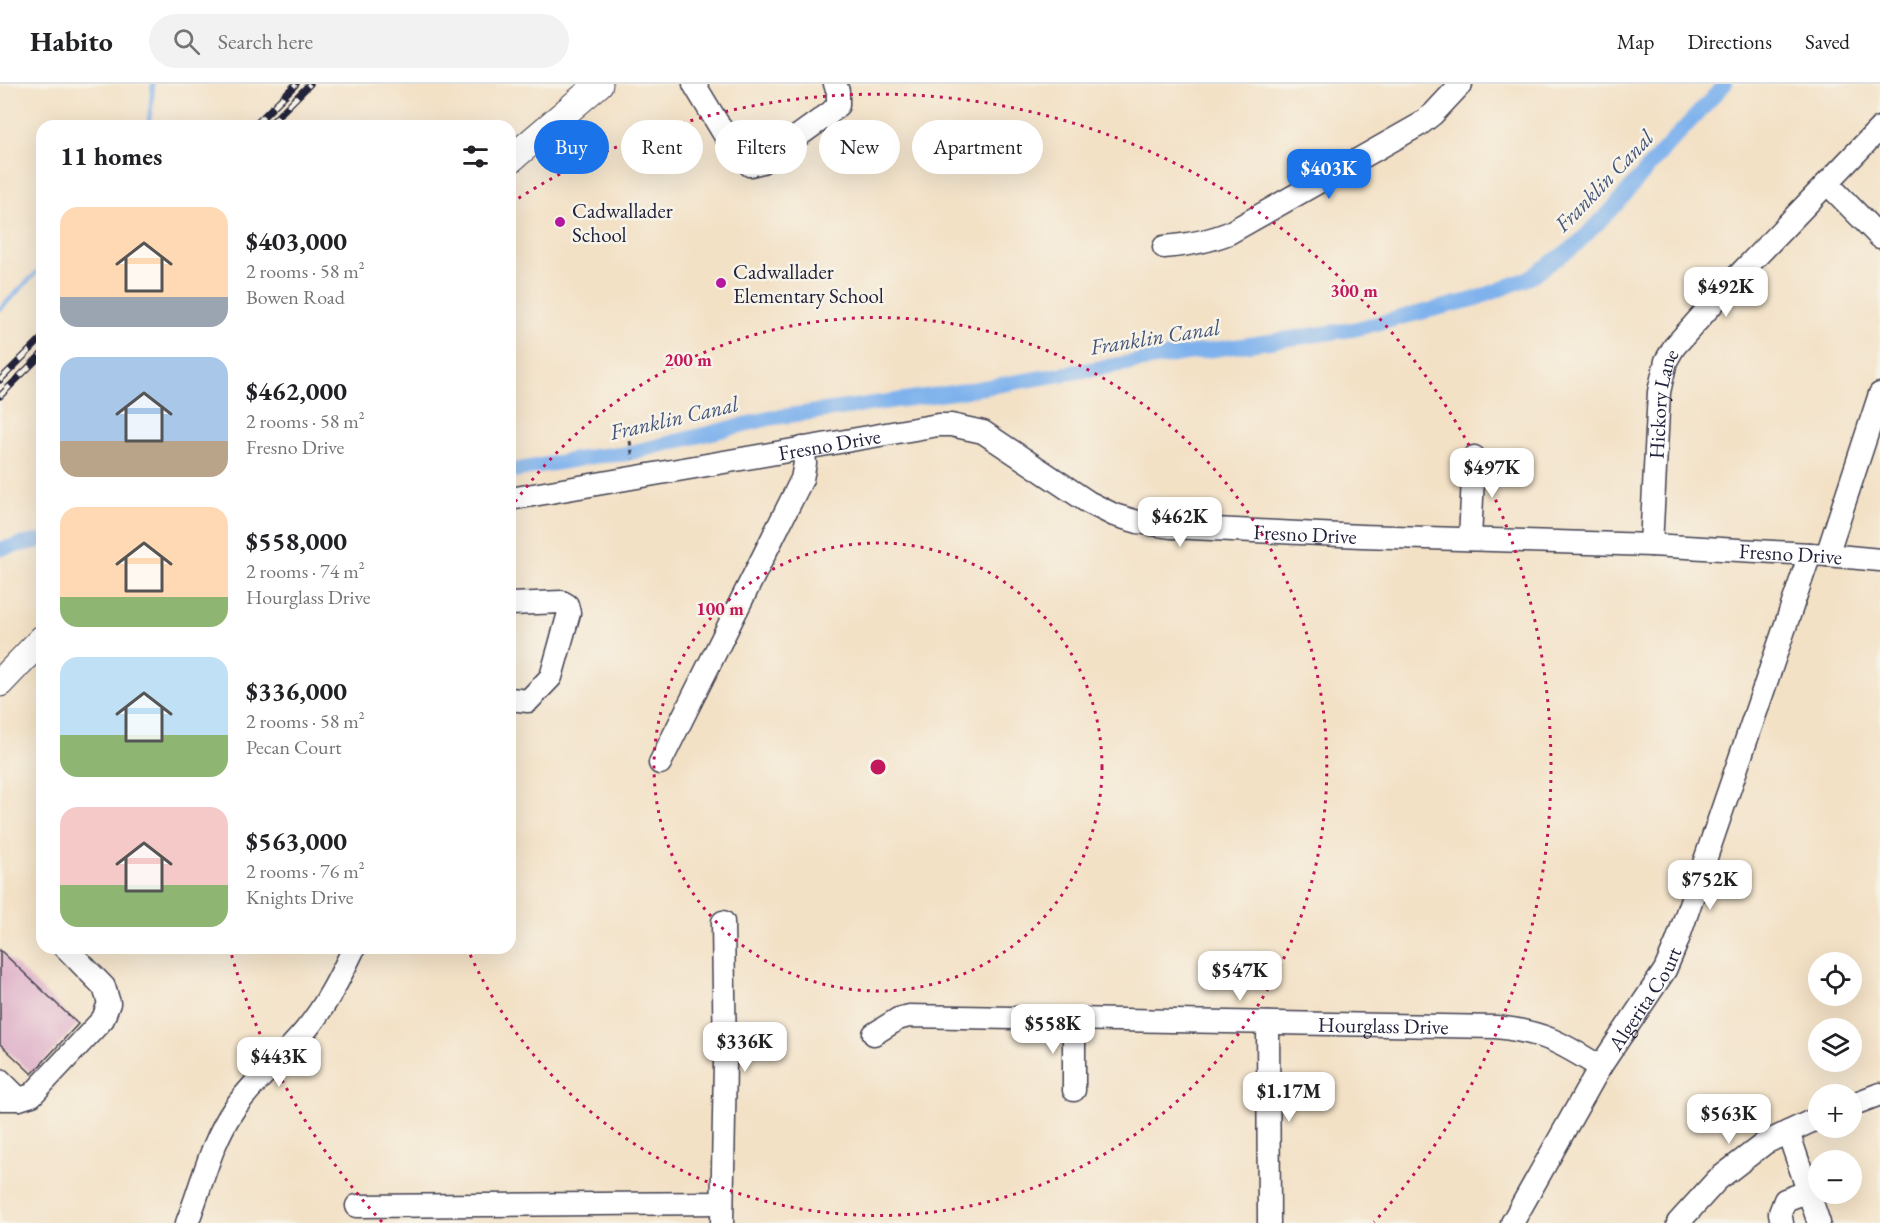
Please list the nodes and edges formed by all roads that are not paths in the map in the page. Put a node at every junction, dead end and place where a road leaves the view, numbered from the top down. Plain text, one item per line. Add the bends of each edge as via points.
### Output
1 (695, 84) edge
2 (835, 84) edge
3 (1461, 84) edge
4 (595, 85) edge
5 (1880, 128) edge
6 (516, 155) edge
7 (1828, 184) junction
8 (1880, 237) edge
9 (1164, 247) dead end
10 (1880, 394) edge
11 (803, 448) junction
12 (1474, 457) dead end
13 (516, 498) edge
14 (1470, 539) junction
15 (1651, 545) junction
16 (1819, 554) junction
17 (1880, 560) edge
18 (516, 604) edge
19 (36, 645) edge
20 (0, 683) edge
21 (519, 700) edge
22 (660, 763) dead end
23 (723, 922) dead end
24 (72, 954) edge
25 (351, 954) edge
26 (1074, 1019) junction
27 (1268, 1023) junction
28 (874, 1034) dead end
29 (1600, 1067) junction
30 (0, 1080) edge
31 (1074, 1090) dead end
32 (1880, 1094) edge
33 (10, 1099) edge
34 (1862, 1101) edge
35 (1808, 1123) edge
36 (1788, 1132) junction
37 (1808, 1188) edge
38 (1808, 1191) edge
39 (1813, 1204) edge
40 (357, 1206) dead end
41 (722, 1213) edge
42 (187, 1223) edge
43 (1269, 1223) edge
44 (1512, 1223) edge
45 (1678, 1223) edge
46 (1782, 1223) edge
47 (1819, 1223) edge

1 - 2 street via 729,142 750,165 762,162 830,113 838,105
3 - 9 street via 1419,125 1229,233 1189,245
4 - 6 main road
5 - 7 street, Hickory Lane
7 - 8 street
7 - 15 street, Hickory Lane via 1688,329 1666,361 1659,392
10 - 16 street, Algerita Court
11 - 13 street, Fresno Drive
11 - 14 street, Fresno Drive via 951,424 982,432 1088,502 1138,522 1171,527
11 - 22 street via 802,479
12 - 14 street
14 - 15 street, Fresno Drive
15 - 16 street, Fresno Drive
16 - 17 street, Fresno Drive
16 - 29 street, Algerita Court via 1677,942 1652,992
18 - 21 street via 558,601 568,609 551,677
19 - 20 main road
23 - 41 street
24 - 33 street via 104,987 109,1003 103,1019 32,1095
25 - 42 street via 320,1012 244,1096 226,1122
26 - 27 street, Hourglass Drive
26 - 28 street, Hourglass Drive via 909,1016
26 - 31 street
27 - 29 street, Hourglass Drive via 1521,1030 1562,1043
27 - 43 street
29 - 44 street, Algerita Court
30 - 33 street
32 - 34 street
35 - 36 street
36 - 37 street
36 - 45 street via 1765,1143 1717,1180
38 - 46 street via 1785,1200 1780,1213
39 - 47 street
40 - 41 street

